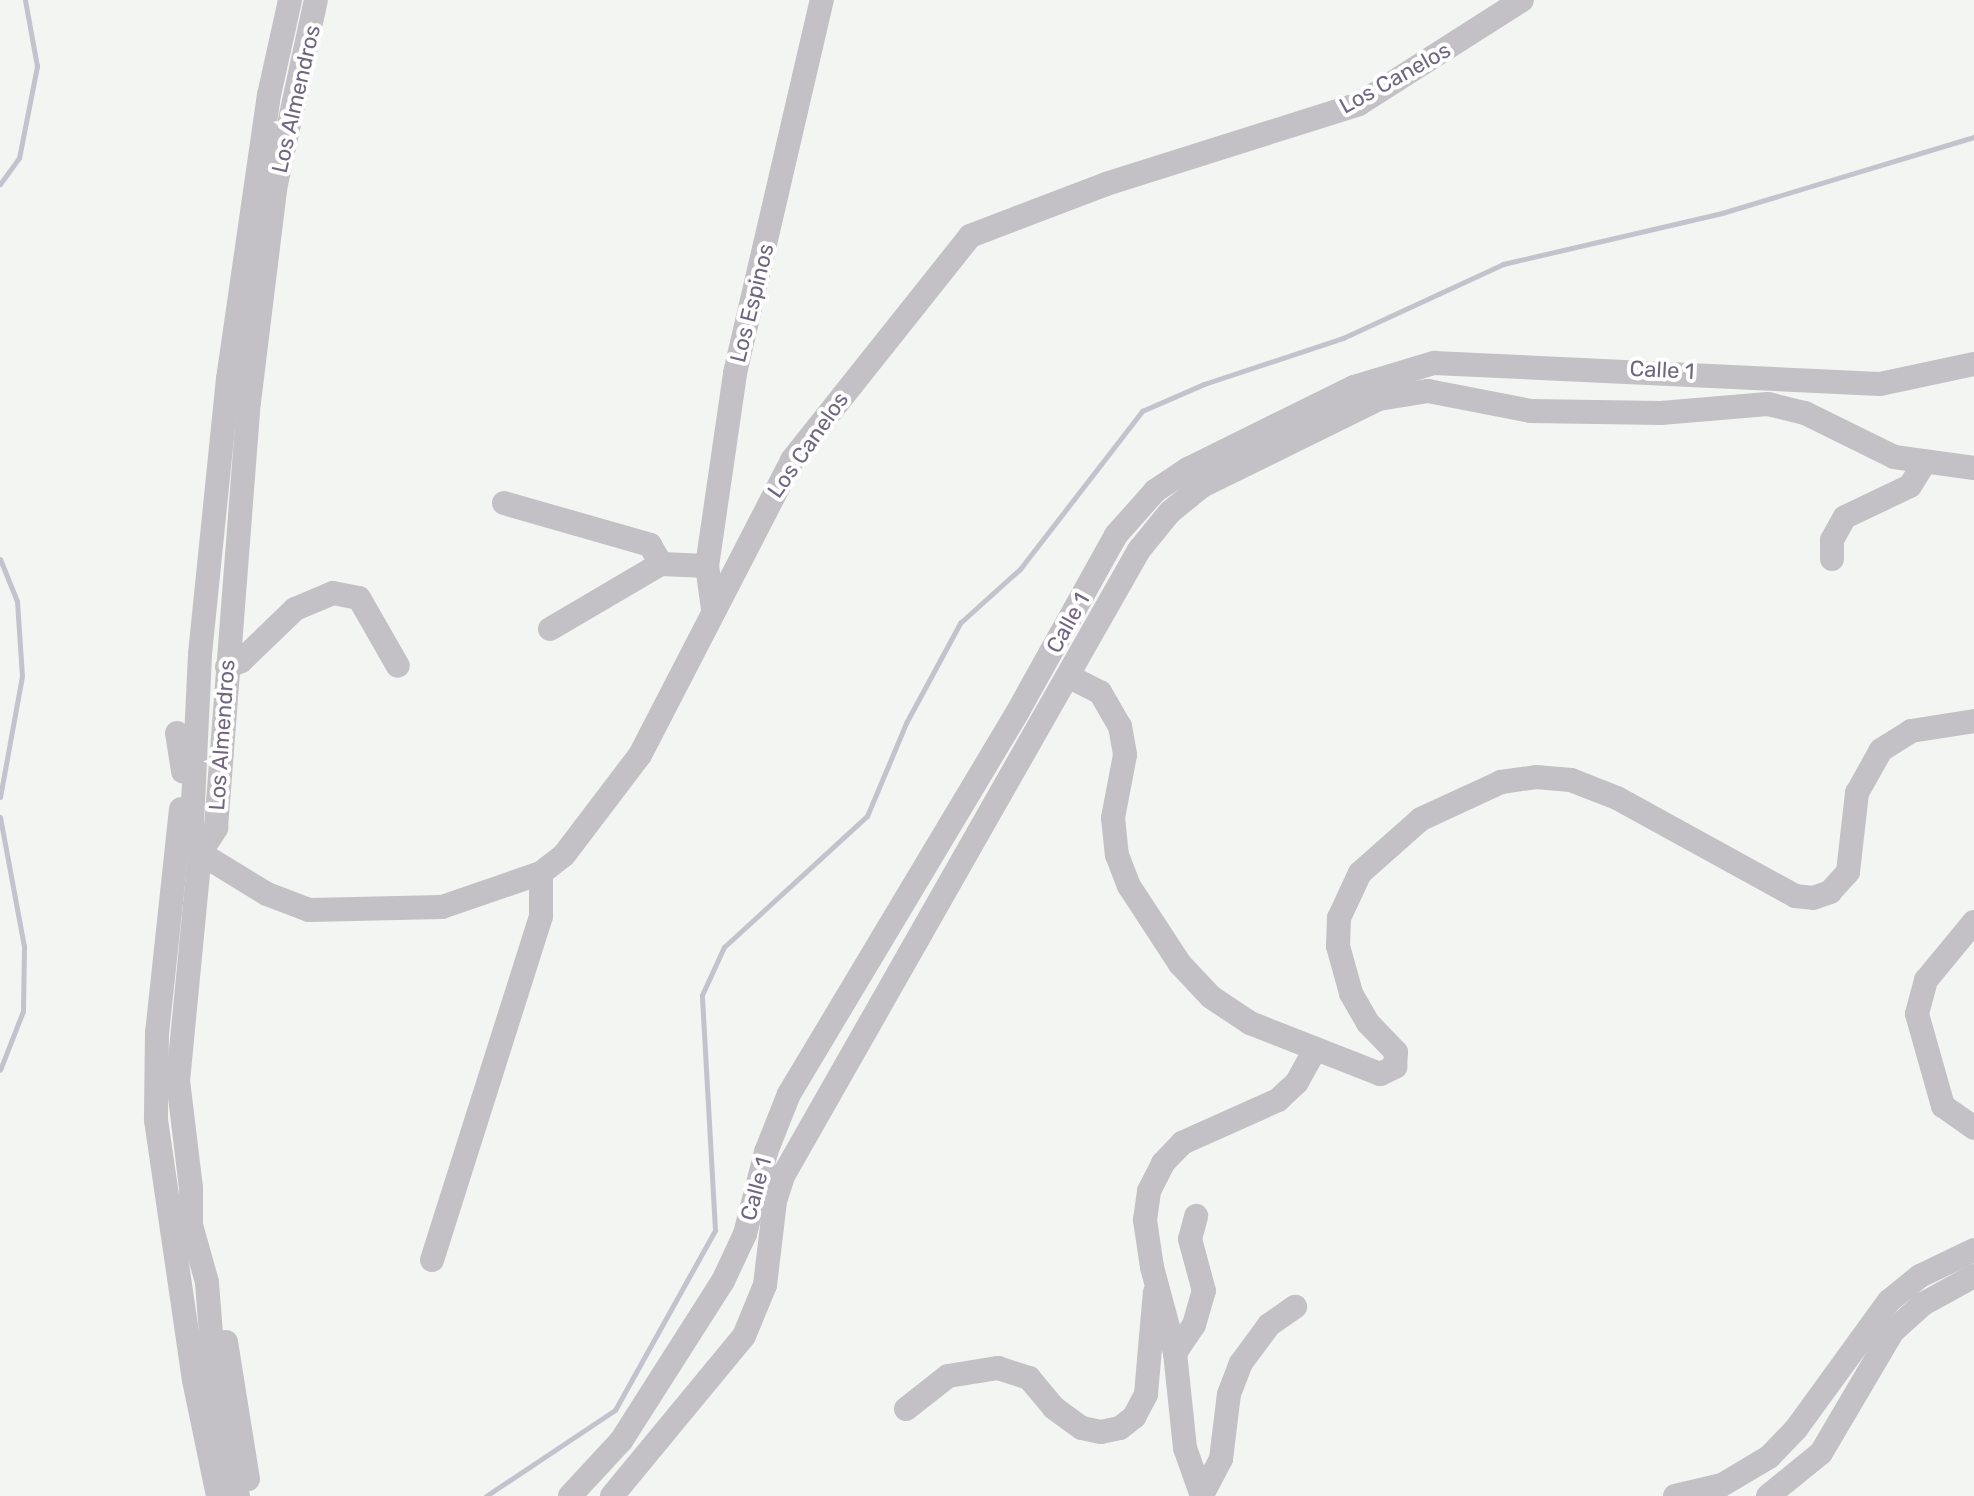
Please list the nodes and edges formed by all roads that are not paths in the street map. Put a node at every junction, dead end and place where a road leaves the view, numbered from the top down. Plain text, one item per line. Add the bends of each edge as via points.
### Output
1 (290, 0) edge
2 (316, 0) edge
3 (822, 0) edge
4 (1522, 0) edge
5 (1974, 364) edge
6 (1929, 465) junction
7 (1974, 468) edge
8 (504, 503) dead end
9 (237, 532) junction
10 (212, 534) junction
11 (1832, 559) dead end
12 (661, 564) junction
13 (707, 566) junction
14 (713, 609) junction
15 (550, 629) dead end
16 (398, 666) dead end
17 (227, 667) junction
18 (1070, 677) junction
19 (1974, 721) edge
20 (177, 733) dead end
21 (200, 853) junction
22 (541, 873) junction
23 (1974, 922) edge
24 (1314, 1051) junction
25 (1974, 1128) edge
26 (191, 1188) junction
27 (1196, 1216) dead end
28 (1974, 1250) edge
29 (432, 1260) dead end
30 (1974, 1276) edge
31 (1156, 1285) junction
32 (1295, 1307) dead end
33 (1175, 1353) junction
34 (906, 1409) dead end
35 (1804, 1485) edge
36 (218, 1496) edge
37 (238, 1496) edge
38 (251, 1496) edge
39 (570, 1496) edge
40 (612, 1496) edge
41 (1202, 1496) edge
42 (1675, 1496) edge
43 (1768, 1496) edge

1 - 10 street, Los Almendros via 269,95 228,379
2 - 9 street, Los Almendros via 275,189
3 - 13 street, Los Espinos via 735,373
4 - 14 street, Los Canelos via 1359,104 1106,184 970,236 792,460
5 - 39 street, Calle 1 via 1880,384 1434,363 1354,387 1188,469 1155,491 1116,535 1017,713 789,1094 766,1152 745,1234 723,1281 621,1441
6 - 7 street
6 - 11 street via 1910,486 1845,517 1832,540
6 - 18 street via 1874,449 1805,413 1768,404 1661,413 1531,411 1491,407 1443,392 1396,394 1238,465 1186,498 1139,550
8 - 12 street via 650,545
9 - 10 street
9 - 17 street, Los Almendros
10 - 21 street, Los Almendros via 192,824
12 - 13 street
12 - 15 street
13 - 14 street, Los Espinos
14 - 22 street, Los Canelos via 640,755 583,832
16 - 17 street via 359,598 333,593 295,609 241,661
17 - 21 street, Los Almendros via 216,828
18 - 24 street via 1100,692 1120,726 1125,755 1114,837 1136,898 1180,964 1211,997 1250,1023
18 - 40 street via 783,1176 765,1285 753,1320
19 - 24 street via 1911,731 1881,750 1857,793 1848,872 1830,892 1813,898 1795,896 1617,798 1571,780 1519,778 1459,799 1409,826 1375,856 1348,892 1339,918 1338,946 1351,993 1368,1023 1394,1048 1395,1067 1380,1074
20 - 36 street via 183,761 180,826 157,1032 156,1120 194,1380
21 - 22 street, Los Canelos via 267,894 309,910 442,907
21 - 26 street via 178,1081
22 - 29 street via 541,916
23 - 25 street via 1926,980 1917,1014 1943,1106
24 - 31 street via 1297,1082 1278,1100 1193,1135 1163,1163 1149,1191 1145,1220
26 - 37 street via 191,1225 207,1282 217,1410
26 - 38 street via 208,1230
27 - 33 street via 1190,1239 1204,1291 1190,1333
28 - 42 street via 1929,1271 1889,1301 1796,1429 1769,1457 1722,1485
30 - 35 street via 1923,1304 1893,1331
31 - 33 street
31 - 34 street via 1146,1394 1134,1417 1120,1428 1082,1428 1054,1408 1029,1378 998,1368 948,1376
32 - 41 street via 1258,1337 1241,1363 1229,1394 1221,1459
33 - 41 street via 1185,1448
35 - 43 street

